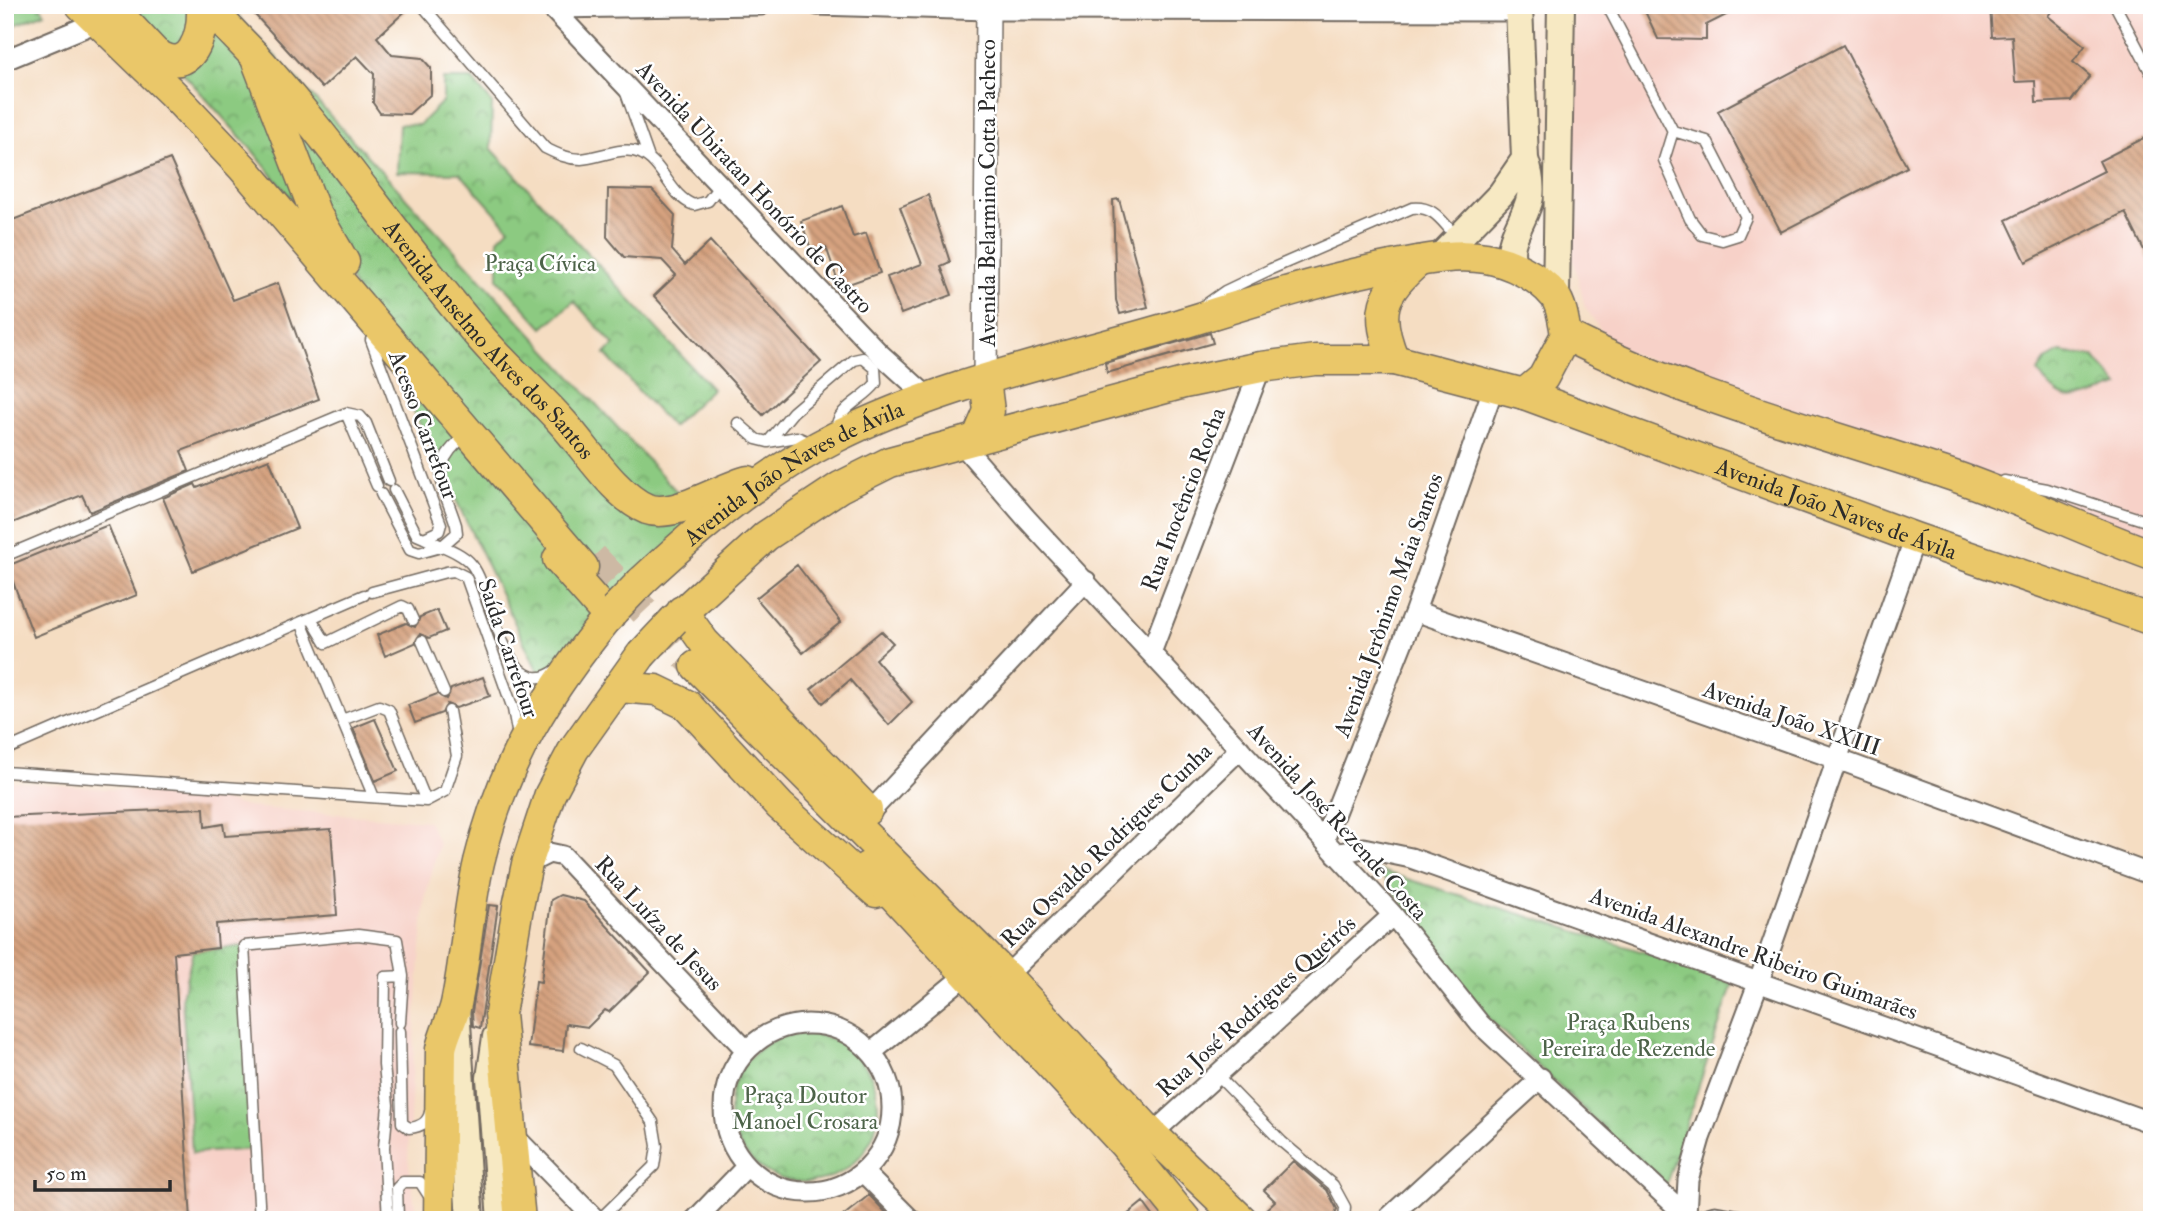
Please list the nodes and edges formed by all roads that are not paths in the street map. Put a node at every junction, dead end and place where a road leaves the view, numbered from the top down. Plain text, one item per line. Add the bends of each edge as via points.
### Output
1 (204, 5) edge
2 (422, 5) edge
3 (761, 5) edge
4 (818, 5) edge
5 (1561, 5) edge
6 (1607, 5) edge
7 (2115, 5) edge
8 (550, 7) edge
9 (988, 8) edge
10 (1519, 8) edge
11 (96, 11) edge
12 (255, 56) junction
13 (5, 60) edge
14 (2152, 75) edge
15 (622, 82) junction
16 (172, 93) junction
17 (1674, 131) junction
18 (649, 159) junction
19 (1525, 159) junction
20 (720, 185) junction
21 (1438, 252) junction
22 (1514, 266) junction
23 (1556, 296) junction
24 (1177, 325) junction
25 (1566, 335) junction
26 (371, 340) junction
27 (878, 352) junction
28 (854, 360) junction
29 (1394, 360) junction
30 (1261, 367) junction
31 (985, 380) junction
32 (1494, 386) junction
33 (1524, 394) junction
34 (929, 398) junction
35 (346, 413) junction
36 (737, 423) dead end
37 (780, 428) junction
38 (815, 441) junction
39 (969, 441) junction
40 (768, 442) junction
41 (457, 443) junction
42 (775, 473) junction
43 (1947, 474) junction
44 (2152, 523) edge
45 (424, 538) junction
46 (1915, 538) junction
47 (441, 547) junction
48 (2152, 555) edge
49 (5, 556) edge
50 (1086, 581) junction
51 (1415, 611) junction
52 (612, 614) junction
53 (678, 615) junction
54 (306, 620) junction
55 (413, 620) dead end
56 (2152, 620) edge
57 (422, 641) dead end
58 (587, 645) junction
59 (1152, 650) junction
60 (691, 671) tunnel mouth
61 (618, 687) junction
62 (443, 692) dead end
63 (449, 711) dead end
64 (342, 720) junction
65 (519, 745) junction
66 (1240, 749) junction
67 (5, 750) edge
68 (1837, 759) junction
69 (5, 772) edge
70 (373, 795) junction
71 (426, 800) junction
72 (870, 812) junction
73 (1330, 847) junction
74 (527, 864) junction
75 (2152, 875) edge
76 (1393, 915) junction
77 (964, 957) junction
78 (402, 976) junction
79 (1006, 976) junction
80 (1759, 981) junction
81 (456, 1007) junction
82 (500, 1014) junction
83 (581, 1048) dead end
84 (440, 1049) junction
85 (746, 1051) junction
86 (872, 1052) junction
87 (1215, 1073) junction
88 (1541, 1078) junction
89 (2152, 1123) edge
90 (510, 1132) junction
91 (1152, 1133) junction
92 (747, 1166) junction
93 (864, 1173) junction
94 (439, 1218) edge
95 (1693, 1218) edge
96 (393, 1219) edge
97 (260, 1220) edge
98 (470, 1220) edge
99 (500, 1220) edge
100 (520, 1220) edge
101 (597, 1220) edge
102 (695, 1220) edge
103 (911, 1220) edge
104 (1186, 1220) edge
105 (1242, 1220) edge
106 (1344, 1220) edge
107 (1386, 1220) edge
108 (1738, 1220) edge

1 - 11 main road via 201,38 187,55 176,60 164,59
1 - 12 main road, Avenida Anselmo Alves dos Santos
2 - 18 lane via 545,148 580,159 625,151
3 - 8 street
4 - 9 street
5 - 23 main road
6 - 17 lane
7 - 14 lane
8 - 15 street, Avenida Ubiratan Honório de Castro
9 - 10 street
9 - 31 street, Avenida Belarmino Cotta Pacheco
10 - 19 main road
11 - 13 street
11 - 16 main road
12 - 16 main road via 315,212 345,263 588,562
12 - 42 main road, Avenida Anselmo Alves dos Santos via 482,340 532,388 625,495 650,510 669,509
15 - 18 lane
15 - 20 street, Avenida Ubiratan Honório de Castro
16 - 26 main road via 223,166
17 - 17 lane via 1664,160 1690,219 1702,235 1722,240 1738,235 1745,217 1707,141
18 - 20 lane via 680,196 694,205 708,201
19 - 21 main road via 1501,194
19 - 22 main road via 1530,196 1512,242
20 - 27 street, Avenida Ubiratan Honório de Castro
21 - 22 main road
21 - 24 main road, Avenida João Naves de Ávila
21 - 24 lane via 1438,214 1426,207 1412,208 1225,291
21 - 29 main road via 1396,280 1382,306 1386,342
22 - 23 main road
23 - 25 main road
24 - 31 main road, Avenida João Naves de Ávila
25 - 33 main road via 1543,377
25 - 43 main road via 1653,377
26 - 41 main road
26 - 45 lane, Acesso Carrefour via 441,524 439,531
27 - 28 lane via 864,352
27 - 34 street, Avenida Ubiratan Honório de Castro
28 - 37 lane
28 - 38 lane via 872,363 878,375 876,383
29 - 30 main road, Avenida João Naves de Ávila via 1315,359
29 - 32 main road
30 - 39 main road, Avenida João Naves de Ávila
30 - 59 street, Rua Inocêncio Rocha
31 - 34 main road, Avenida João Naves de Ávila
31 - 39 main road via 989,411
32 - 33 main road
32 - 51 street, Avenida Jerônimo Maia Santos
33 - 46 main road, Avenida João Naves de Ávila
34 - 38 main road, Avenida João Naves de Ávila
35 - 45 lane via 360,416 366,423 413,531
35 - 47 lane via 410,550 419,553
35 - 49 lane
36 - 40 lane via 756,439
37 - 38 lane via 782,435
37 - 40 lane
38 - 40 lane
38 - 42 main road, Avenida João Naves de Ávila
39 - 50 street, Avenida José Rezende Costa
39 - 53 main road, Avenida João Naves de Ávila via 890,462 840,487 766,536
41 - 47 lane via 442,459 440,469 457,533
41 - 52 main road
42 - 52 main road, Avenida João Naves de Ávila, bridge via 694,534
43 - 44 lane via 2047,489
43 - 48 main road
45 - 47 lane
46 - 56 main road, Avenida João Naves de Ávila
46 - 68 street
47 - 58 lane via 472,565 515,666 526,677 543,678
50 - 59 street, Avenida José Rezende Costa
50 - 72 street
51 - 68 street, Avenida João XXIII
51 - 73 street, Avenida Jerônimo Maia Santos
52 - 58 main road, Avenida João Naves de Ávila
53 - 61 main road, Avenida João Naves de Ávila, bridge
53 - 72 main road
54 - 55 lane via 326,643 402,606
54 - 64 lane
54 - 65 lane, Saída Carrefour via 368,593 446,572 461,573 513,709
54 - 67 lane
57 - 62 lane
58 - 65 main road, Avenida João Naves de Ávila via 554,687
59 - 66 street, Avenida José Rezende Costa
60 - 77 main road
61 - 74 main road, Avenida João Naves de Ávila via 574,749 550,794
61 - 77 main road via 656,690 687,705 780,806
63 - 71 lane via 457,757 445,791
64 - 70 lane
64 - 71 lane via 379,706 389,710
65 - 81 main road, Avenida João Naves de Ávila via 480,860
66 - 73 street, Avenida José Rezende Costa
66 - 79 street, Rua Osvaldo Rodrigues Cunha
68 - 75 street, Avenida João XXIII
68 - 80 street
69 - 70 lane
70 - 71 lane
72 - 77 main road
73 - 76 street, Avenida José Rezende Costa
73 - 80 street, Avenida Alexandre Ribeiro Guimarães via 1400,854
74 - 82 main road, Avenida João Naves de Ávila
74 - 85 street, Rua Luíza de Jesus via 549,853 563,856
76 - 87 street, Rua José Rodrigues Queirós
76 - 88 street, Avenida José Rezende Costa via 1480,1024
77 - 79 main road
77 - 86 street
77 - 104 main road
78 - 84 lane via 401,1119 405,1127 418,1127 429,1115
78 - 96 lane via 384,977 388,1105 384,1147
78 - 97 lane via 397,940 358,935 244,946
79 - 91 main road
80 - 89 street, Avenida Alexandre Ribeiro Guimarães
80 - 95 street via 1700,1138 1686,1190
81 - 84 main road, Avenida João Naves de Ávila
81 - 98 main road, Avenida João Naves de Ávila
82 - 90 main road, Avenida João Naves de Ávila
82 - 99 main road, Avenida João Naves de Ávila via 490,1078
83 - 101 lane via 614,1065 653,1122 657,1146 654,1166
84 - 94 main road, Avenida João Naves de Ávila
85 - 86 street via 760,1037 790,1024 825,1024 854,1036
85 - 92 street via 725,1087 723,1117 732,1145
86 - 93 street via 882,1067 892,1106 884,1145
87 - 91 street, Rua José Rodrigues Queirós
87 - 106 lane via 1340,1193 1346,1207
88 - 95 street, Avenida José Rezende Costa
88 - 107 street
90 - 100 main road, Avenida João Naves de Ávila
90 - 101 street
91 - 105 main road
92 - 93 street via 772,1185 808,1193 825,1191
92 - 102 street
93 - 103 street
94 - 96 lane via 423,1184 415,1180 397,1188
95 - 108 street

